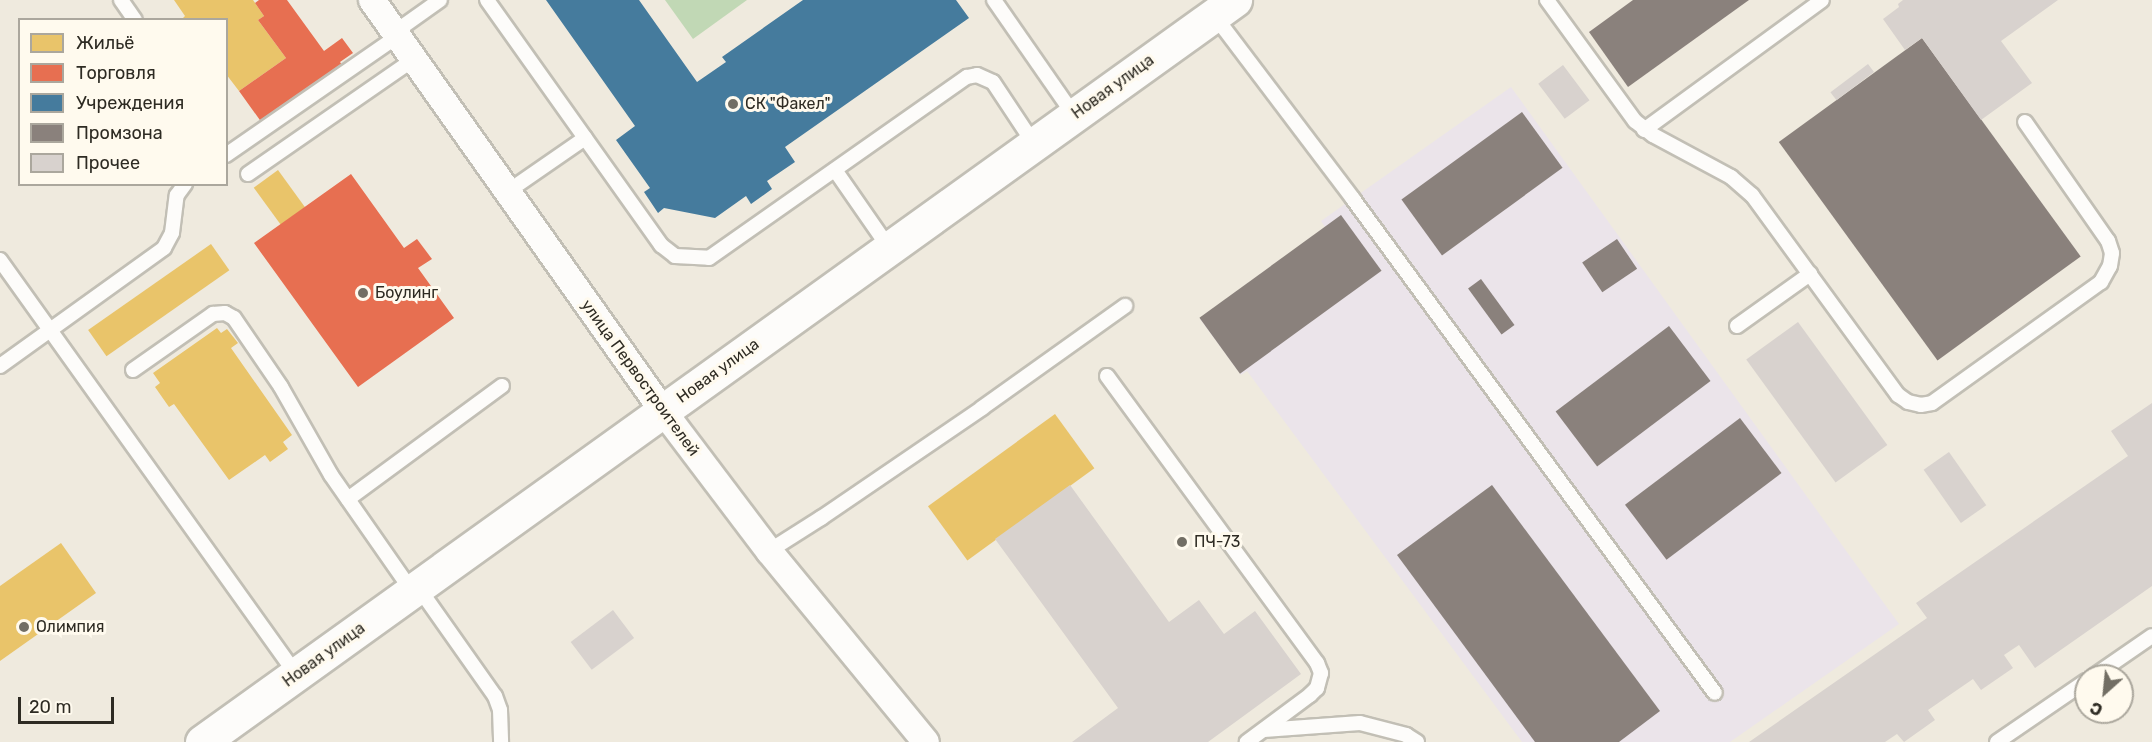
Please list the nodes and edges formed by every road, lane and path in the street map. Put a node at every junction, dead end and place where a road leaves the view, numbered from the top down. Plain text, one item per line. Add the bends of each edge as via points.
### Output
1 (121, 0) edge
2 (372, 0) edge
3 (440, 0) edge
4 (487, 0) edge
5 (994, 0) edge
6 (1547, 0) edge
7 (1822, 0) edge
8 (1224, 8) edge
9 (134, 18) edge
10 (396, 34) junction
11 (414, 59) junction
12 (1074, 115) junction
13 (2025, 122) dead end
14 (1644, 130) junction
15 (585, 138) junction
16 (1034, 144) junction
17 (228, 152) edge
18 (835, 170) junction
19 (248, 174) dead end
20 (184, 186) edge
21 (507, 192) junction
22 (889, 248) junction
23 (0, 260) edge
24 (1810, 274) junction
25 (1125, 306) dead end
26 (1737, 326) dead end
27 (51, 330) junction
28 (0, 366) edge
29 (133, 370) dead end
30 (1107, 376) dead end
31 (502, 386) dead end
32 (663, 411) junction
33 (348, 499) junction
34 (769, 551) junction
35 (415, 589) junction
36 (2152, 636) edge
37 (2111, 664) edge
38 (296, 674) junction
39 (2074, 689) edge
40 (1715, 693) dead end
41 (1264, 730) junction
42 (202, 742) edge
43 (501, 742) edge
44 (926, 742) edge
45 (1247, 742) edge
46 (1417, 742) edge
47 (1997, 742) edge

1 - 9 lane
2 - 10 street, улица Первостроителей
3 - 10 lane
4 - 15 lane
5 - 12 lane
6 - 14 lane
7 - 14 lane
8 - 12 street, Новая улица
8 - 40 lane via 1360,208
10 - 11 street, улица Первостроителей
10 - 17 lane
11 - 19 lane
11 - 21 street, улица Первостроителей
12 - 16 street, Новая улица
13 - 24 lane via 2108,241 2112,252 2110,266 2101,282 1932,403 1921,405 1898,395
14 - 24 lane via 1731,177 1752,195
15 - 18 lane via 661,245 675,256 690,259 709,258
15 - 21 lane
16 - 18 lane via 993,82 977,75 967,77
16 - 22 street, Новая улица
18 - 22 lane
20 - 27 lane via 177,195 172,233 164,248
21 - 32 street, улица Первостроителей
22 - 32 street, Новая улица
23 - 27 lane
24 - 26 lane
25 - 34 lane
27 - 28 lane
27 - 38 lane
29 - 33 lane via 213,314 234,318
30 - 41 lane via 1317,663 1321,680 1317,688
31 - 33 lane
32 - 34 street, улица Первостроителей
32 - 35 street, Новая улица
33 - 35 lane
34 - 44 street, улица Первостроителей
35 - 38 street, Новая улица
35 - 43 lane via 495,696 500,710
36 - 37 lane
38 - 42 street, Новая улица
39 - 47 lane
41 - 45 lane
41 - 46 lane via 1359,723 1406,735

